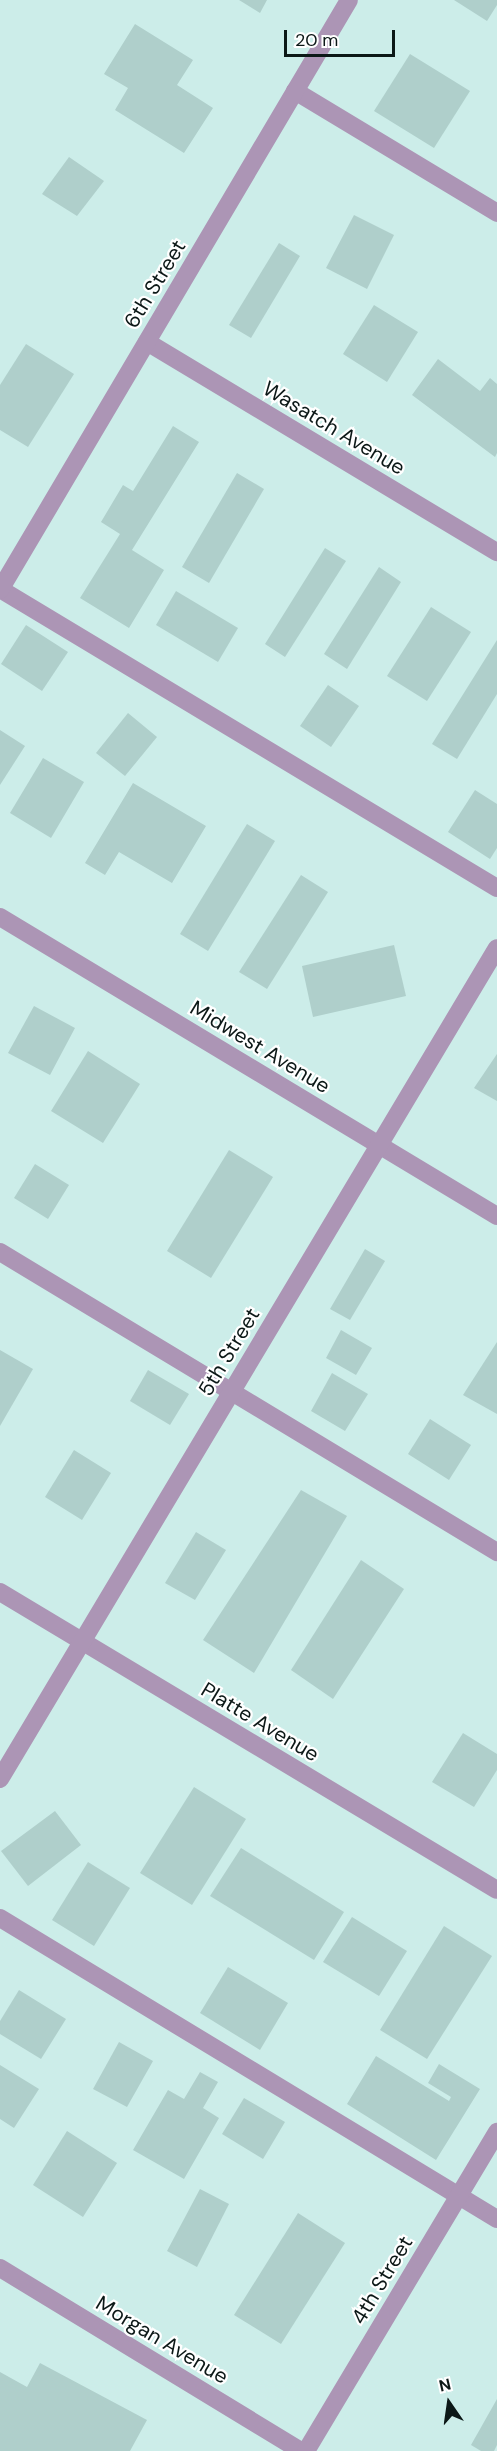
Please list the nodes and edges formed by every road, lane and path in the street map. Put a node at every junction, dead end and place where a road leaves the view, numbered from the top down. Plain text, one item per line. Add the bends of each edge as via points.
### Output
1 (349, 0) edge
2 (295, 92) junction
3 (497, 213) edge
4 (147, 342) junction
5 (497, 552) edge
6 (0, 589) edge
7 (497, 888) edge
8 (0, 917) edge
9 (497, 948) edge
10 (379, 1145) junction
11 (497, 1216) edge
12 (0, 1252) edge
13 (231, 1392) junction
14 (497, 1552) edge
15 (0, 1593) edge
16 (82, 1641) junction
17 (0, 1779) edge
18 (497, 1890) edge
19 (0, 1918) edge
20 (497, 2133) edge
21 (459, 2196) junction
22 (497, 2219) edge
23 (0, 2268) edge
24 (301, 2451) edge
25 (306, 2451) edge

1 - 2 street, 6th Street
2 - 3 street
2 - 4 street, 6th Street
4 - 5 street, Wasatch Avenue
4 - 6 street, 6th Street
6 - 7 street
8 - 10 street, Midwest Avenue
9 - 10 street, 5th Street
10 - 11 street, Midwest Avenue
10 - 13 street, 5th Street
12 - 13 street
13 - 14 street
13 - 16 street, 5th Street
15 - 16 street, Platte Avenue
16 - 17 street, 5th Street
16 - 18 street, Platte Avenue
19 - 21 street
20 - 21 street, 4th Street
21 - 22 street
21 - 25 street, 4th Street
23 - 24 street, Morgan Avenue

